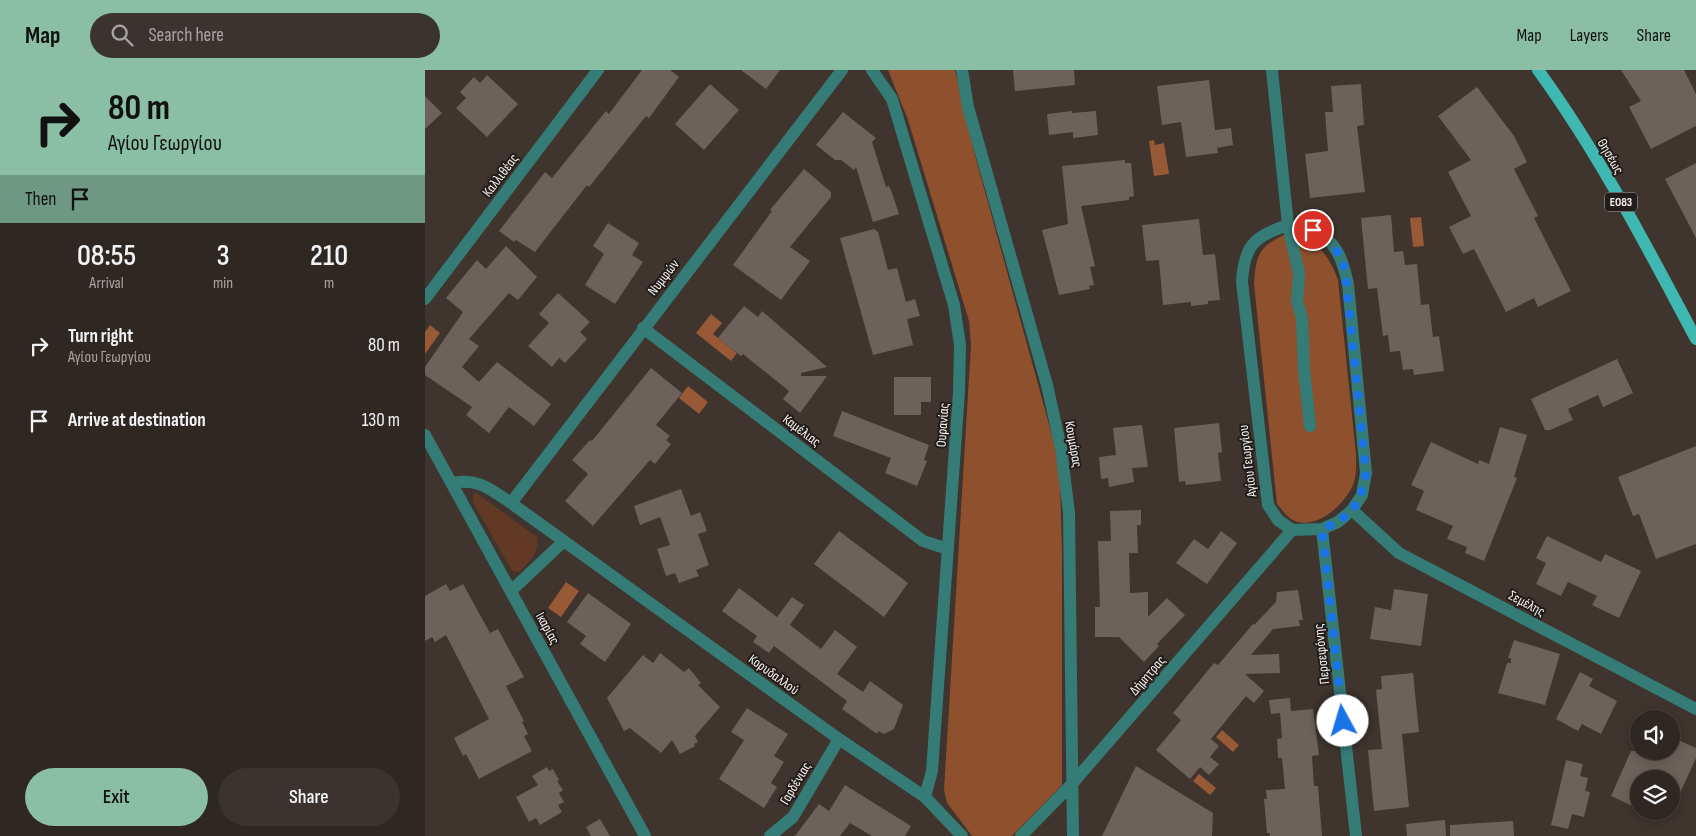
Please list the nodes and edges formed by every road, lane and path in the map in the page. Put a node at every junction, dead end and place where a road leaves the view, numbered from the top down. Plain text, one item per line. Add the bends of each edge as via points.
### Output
1 (598, 70) edge
2 (842, 70) edge
3 (871, 70) edge
4 (962, 70) edge
5 (1272, 70) edge
6 (1538, 70) edge
7 (1288, 225) junction
8 (425, 299) edge
9 (643, 328) junction
10 (1696, 339) edge
11 (1310, 426) dead end
12 (425, 435) edge
13 (452, 483) junction
14 (511, 503) junction
15 (1352, 510) junction
16 (1322, 529) junction
17 (1292, 530) junction
18 (563, 541) junction
19 (948, 549) junction
20 (511, 591) junction
21 (1696, 709) edge
22 (839, 740) junction
23 (1071, 785) junction
24 (925, 796) junction
25 (645, 836) edge
26 (770, 836) edge
27 (962, 836) edge
28 (1021, 836) edge
29 (1073, 836) edge
30 (1356, 836) edge

1 - 8 street, Καλλιθέας
2 - 9 street, Νυμφών
3 - 19 street, Ουρανίας via 892,99 954,305 960,345 959,392
4 - 23 street, Κουμάρας via 968,107 1047,385 1061,448 1069,513
5 - 7 street
6 - 10 main road, Θησέως / ΕΟ83 via 1587,144
7 - 11 street via 1299,274 1297,301 1302,318
7 - 15 street via 1313,230 1331,242 1342,258 1348,284 1366,473 1362,495
7 - 17 street, Αγίου Γεωργίου via 1254,241 1243,261 1242,282 1267,505 1278,520
9 - 14 street, Νυμφών
9 - 19 street, Καμέλιας via 923,541
12 - 13 street, Ικαρίας
13 - 14 street, Κορυδαλλού via 467,480 484,485
13 - 20 street, Ικαρίας
14 - 18 street, Κορυδαλλού
15 - 16 street
15 - 21 street, Σεμέλης via 1399,553
16 - 17 street
16 - 30 street, Περσεφόνης
17 - 23 street, Δήμητρας
18 - 20 street
18 - 22 street, Κορυδαλλού
19 - 24 street, Ουρανίας via 932,771
20 - 25 street, Ικαρίας
22 - 24 street, Κορυδαλλού
22 - 26 street, Γαρδένιας via 793,817
23 - 28 street, Δήμητρας
23 - 29 street, Κουμάρας
24 - 27 street, Κορυδαλλού

